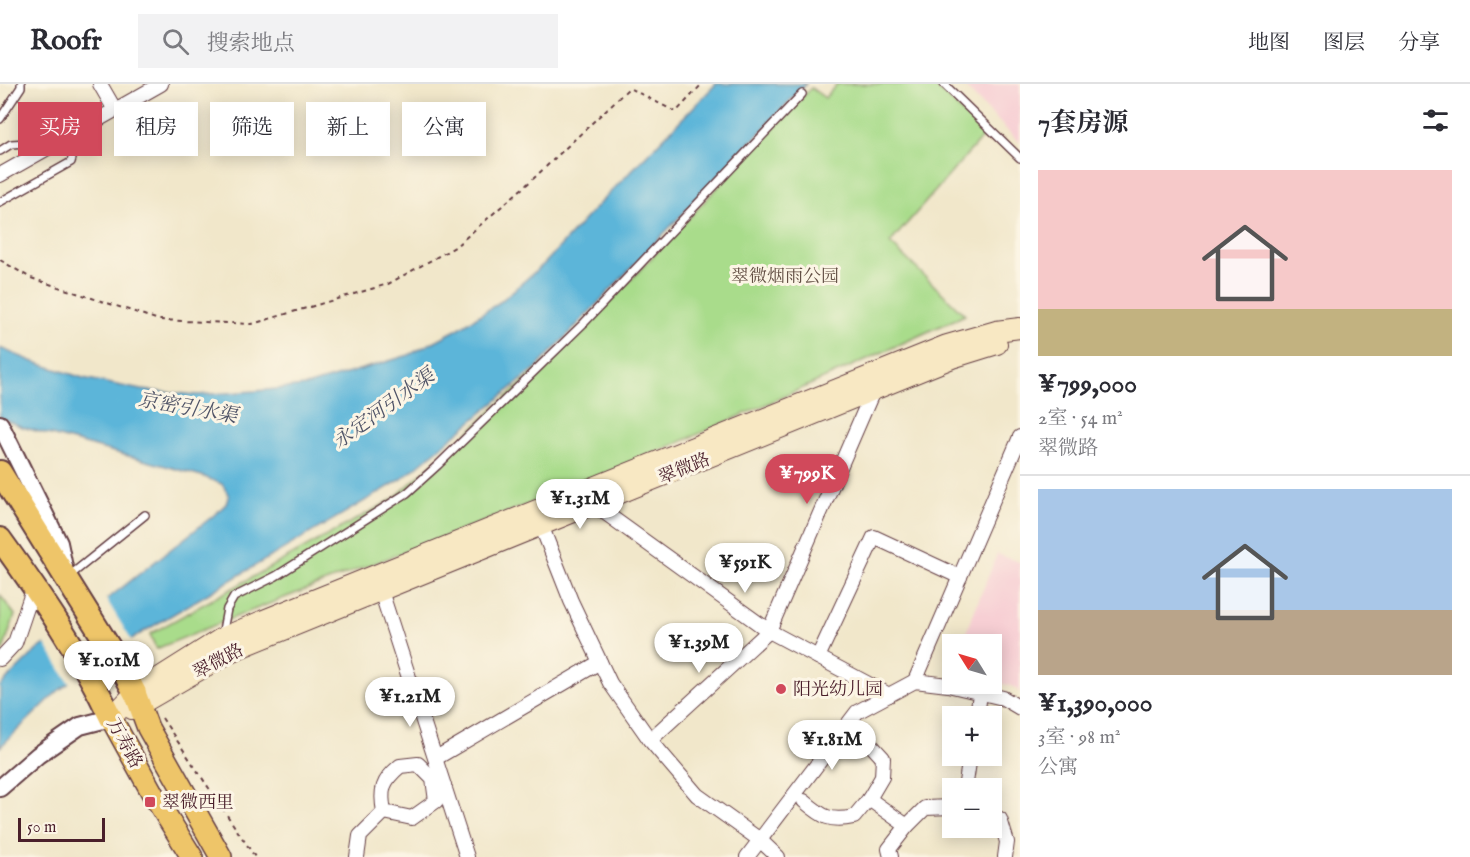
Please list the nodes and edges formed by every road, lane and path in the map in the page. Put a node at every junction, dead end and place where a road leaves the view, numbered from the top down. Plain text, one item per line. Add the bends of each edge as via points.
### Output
1 (100, 84) edge
2 (161, 84) edge
3 (702, 84) edge
4 (944, 84) edge
5 (21, 86) edge
6 (802, 94) dead end
7 (129, 102) edge
8 (114, 108) edge
9 (0, 119) edge
10 (18, 144) edge
11 (0, 151) edge
12 (34, 156) edge
13 (73, 156) edge
14 (1020, 158) edge
15 (0, 175) edge
16 (0, 202) edge
17 (0, 260) edge
18 (1020, 328) edge
19 (1020, 341) edge
20 (873, 391) junction
21 (0, 424) edge
22 (1020, 438) edge
23 (9, 465) edge
24 (593, 504) junction
25 (145, 515) dead end
26 (541, 525) junction
27 (0, 539) edge
28 (960, 577) junction
29 (34, 586) junction
30 (72, 586) junction
31 (381, 591) junction
32 (770, 631) junction
33 (222, 638) junction
34 (818, 657) junction
35 (0, 659) edge
36 (600, 662) junction
37 (915, 681) junction
38 (942, 684) edge
39 (985, 694) edge
40 (889, 695) junction
41 (137, 700) junction
42 (1020, 708) edge
43 (111, 718) junction
44 (855, 733) dead end
45 (650, 740) junction
46 (436, 758) junction
47 (0, 788) edge
48 (869, 799) junction
49 (804, 801) dead end
50 (942, 807) edge
51 (384, 813) junction
52 (907, 826) junction
53 (1002, 826) edge
54 (760, 840) junction
55 (192, 857) edge
56 (221, 857) edge
57 (255, 857) edge
58 (357, 857) edge
59 (467, 857) edge
60 (747, 857) edge
61 (778, 857) edge
62 (891, 857) edge
63 (1005, 857) edge

1 - 8 street
2 - 7 street
3 - 17 path via 676,112 629,88 455,247 388,284 252,324 159,320 31,278
4 - 14 lane
5 - 9 lane
6 - 33 lane via 584,323 415,486 276,576 234,597 227,609
10 - 11 lane
12 - 15 street
13 - 16 lane via 71,162
18 - 33 main road, 翠微路 via 947,345
19 - 20 main road, 翠微路 via 952,358
20 - 24 main road, 翠微路
20 - 32 street
21 - 23 street
22 - 28 street
23 - 30 highway, 万寿路
24 - 26 main road, 翠微路
24 - 32 street
25 - 30 lane
26 - 31 main road, 翠微路
26 - 36 street
27 - 29 highway, 万寿路
28 - 34 street via 873,537
28 - 37 street
29 - 35 street via 15,643
29 - 43 highway, 万寿路 via 92,679
30 - 41 highway, 万寿路
31 - 41 main road, 翠微路 via 232,651
31 - 46 street
32 - 34 street
32 - 45 street
33 - 41 main road, 翠微路
34 - 40 street
36 - 45 street
36 - 46 street
37 - 38 street
37 - 40 street
39 - 42 street via 1003,698
40 - 54 street via 857,712
41 - 43 main road, 翠微路
41 - 56 main road, 万寿路 via 148,728
41 - 57 path via 164,719
43 - 47 street via 80,726
43 - 55 main road, 万寿路
44 - 48 street via 883,758 882,777
45 - 54 street via 697,795
46 - 59 street
48 - 49 street via 854,817 836,820 818,813
48 - 52 street
50 - 52 street via 925,808
51 - 51 street via 383,785 400,766 418,764 433,779 436,801 412,818
51 - 58 street via 360,836
52 - 62 street via 889,849
53 - 63 street via 1007,842
54 - 60 street
54 - 61 street

